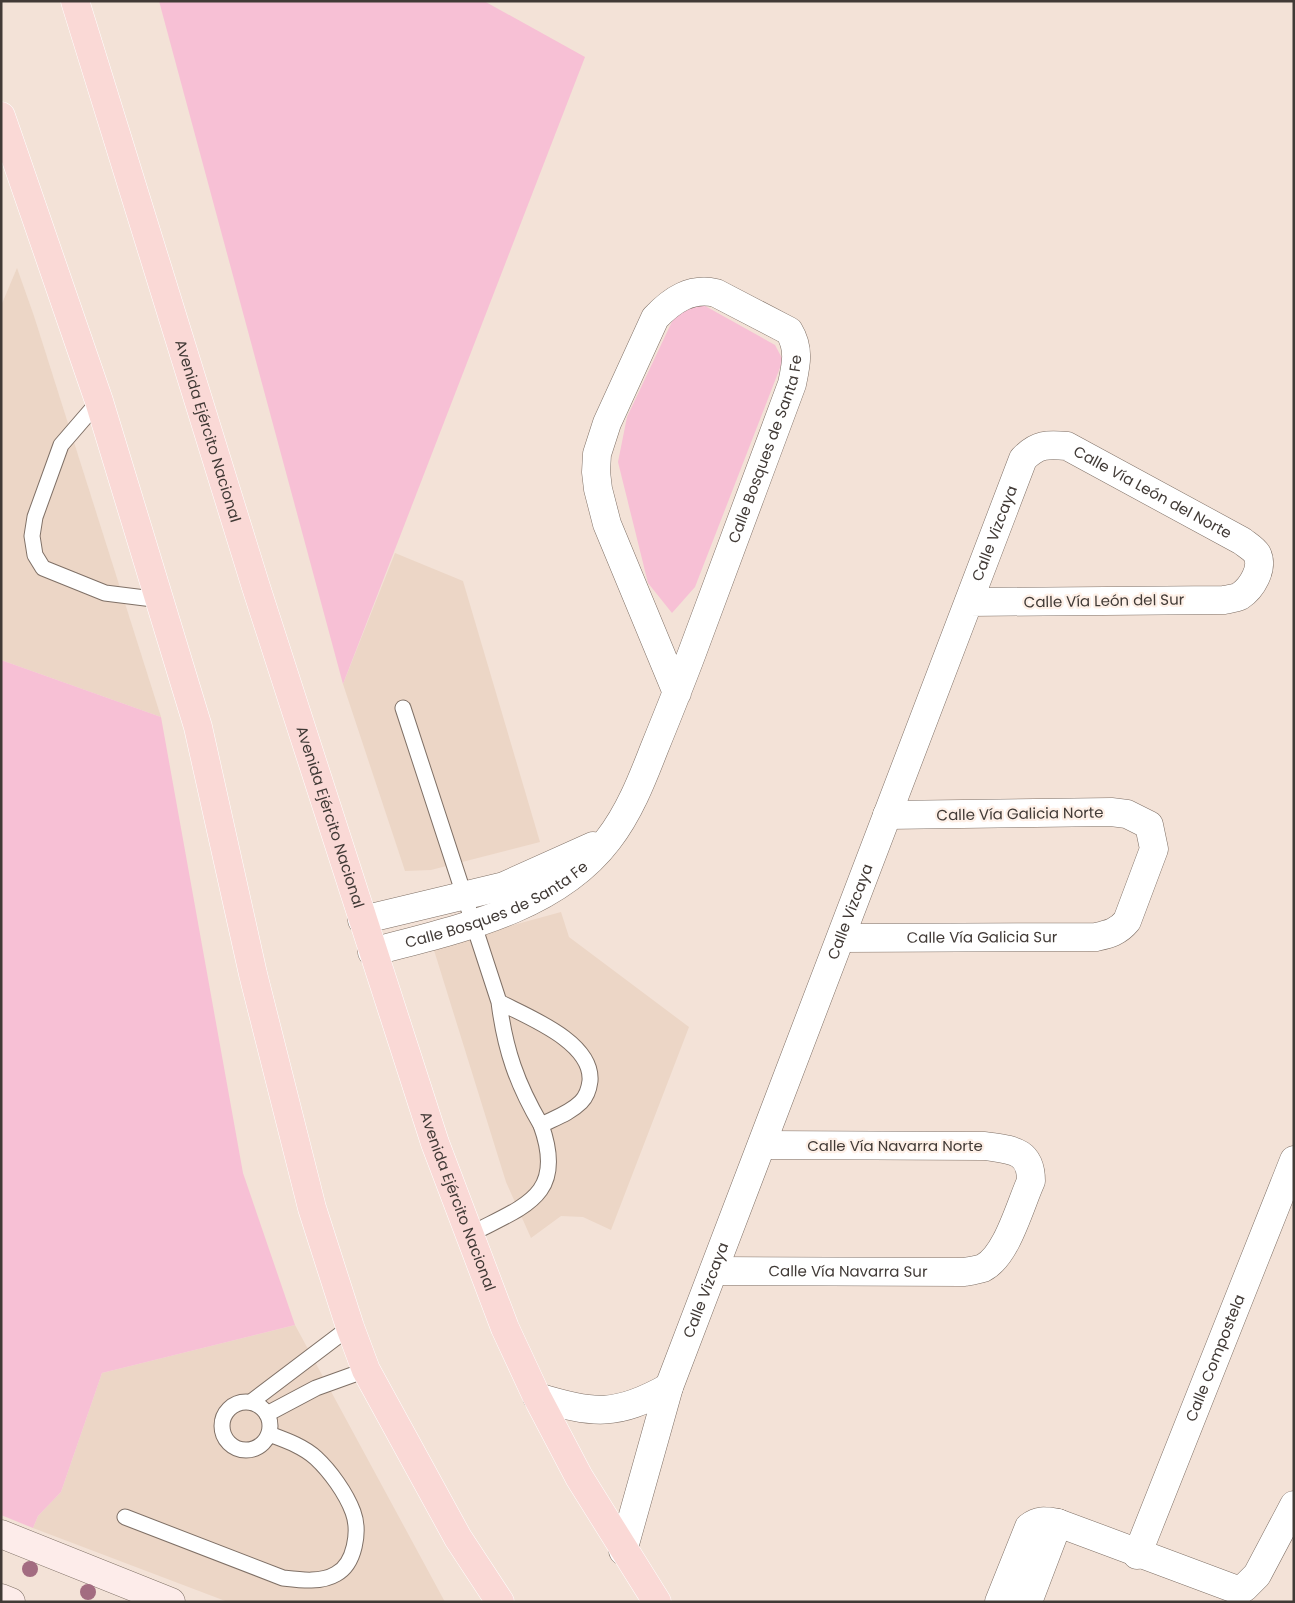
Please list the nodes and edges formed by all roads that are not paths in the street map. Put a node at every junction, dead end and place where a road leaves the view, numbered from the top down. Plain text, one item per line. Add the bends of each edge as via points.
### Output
1 (75, 1) edge
2 (1, 116) edge
3 (99, 401) junction
4 (1042, 445) joint
5 (1238, 597) joint
6 (160, 600) junction
7 (969, 602) junction
8 (676, 693) junction
9 (403, 708) dead end
10 (888, 816) junction
11 (609, 840) junction
12 (465, 897) junction
13 (362, 920) junction
14 (474, 924) junction
15 (1120, 929) joint
16 (842, 938) junction
17 (372, 952) junction
18 (499, 1002) junction
19 (541, 1125) junction
20 (762, 1145) junction
21 (1294, 1160) edge
22 (469, 1235) junction
23 (982, 1268) joint
24 (714, 1271) junction
25 (350, 1326) junction
26 (366, 1370) junction
27 (669, 1387) junction
28 (537, 1397) junction
29 (251, 1402) junction
30 (267, 1414) junction
31 (269, 1434) junction
32 (1294, 1505) edge
33 (125, 1517) dead end
34 (1058, 1523) junction
35 (1, 1534) edge
36 (623, 1551) junction
37 (1138, 1555) junction
38 (1, 1598) edge
39 (1000, 1601) edge
40 (11, 1602) edge
41 (171, 1602) edge
42 (500, 1602) edge
43 (657, 1602) edge
44 (1028, 1602) edge

1 - 13 main road, Avenida Ejército Nacional
2 - 3 main road
3 - 6 main road
3 - 6 lane via 61,445 34,517 35,555 43,568 105,592
4 - 5 street, Calle Vía León del Norte via 1067,446 1242,541 1257,554 1259,570 1248,589
4 - 7 street, Calle Vizcaya via 1032,449 1024,459
5 - 7 street, Calle Vía León del Sur via 1224,600
6 - 25 main road via 198,727 253,974 312,1208
7 - 10 street, Calle Vizcaya
8 - 8 street, Calle Bosques de Santa Fe via 792,384 797,351 789,331 716,293 703,290 680,298 655,318 607,423 597,454 598,488 607,524
8 - 11 street, Calle Bosques de Santa Fe via 637,793
9 - 12 lane
10 - 15 street, Calle Vía Galicia Norte via 1127,814 1149,825 1154,848 1127,921
10 - 16 street, Calle Vizcaya
11 - 12 street, Calle Bosques de Santa Fe via 504,886
11 - 14 street, Calle Bosques de Santa Fe via 566,881 541,896
12 - 13 street, Calle Bosques de Santa Fe
12 - 14 lane
13 - 17 main road, Avenida Ejército Nacional
14 - 17 street, Calle Bosques de Santa Fe
14 - 18 lane
15 - 16 street, Calle Vía Galicia Sur via 1096,937
16 - 20 street, Calle Vizcaya
17 - 22 main road, Avenida Ejército Nacional
18 - 19 lane via 511,1064
18 - 19 lane via 564,1037 580,1052 590,1073 589,1090 583,1100 571,1111
19 - 22 lane via 550,1159 542,1190 525,1205
20 - 23 street, Calle Vía Navarra Norte via 985,1146 1013,1151 1026,1158 1031,1169 1031,1181 1002,1248 994,1260
20 - 24 street, Calle Vizcaya
21 - 37 street, Calle Compostela
22 - 28 main road, Avenida Ejército Nacional via 505,1328
23 - 24 street, Calle Vía Navarra Sur via 964,1272
24 - 27 street, Calle Vizcaya
25 - 26 main road
25 - 29 lane
26 - 30 lane via 316,1388
26 - 42 main road via 458,1538
27 - 28 street via 641,1402 609,1410 576,1409
27 - 36 street, Calle Vizcaya
28 - 36 main road, Avenida Ejército Nacional
29 - 30 lane
29 - 31 lane via 232,1405 225,1413 221,1423 224,1437 235,1448 245,1450 255,1448
30 - 31 lane
31 - 33 lane via 298,1446 316,1458 354,1513 356,1528 352,1554 346,1567 336,1575 302,1580 283,1578
32 - 37 street via 1257,1575 1244,1588 1226,1588
34 - 37 street
34 - 39 street via 1043,1520 1029,1527
34 - 44 street
35 - 41 street
36 - 43 main road, Avenida Ejército Nacional
38 - 40 street

